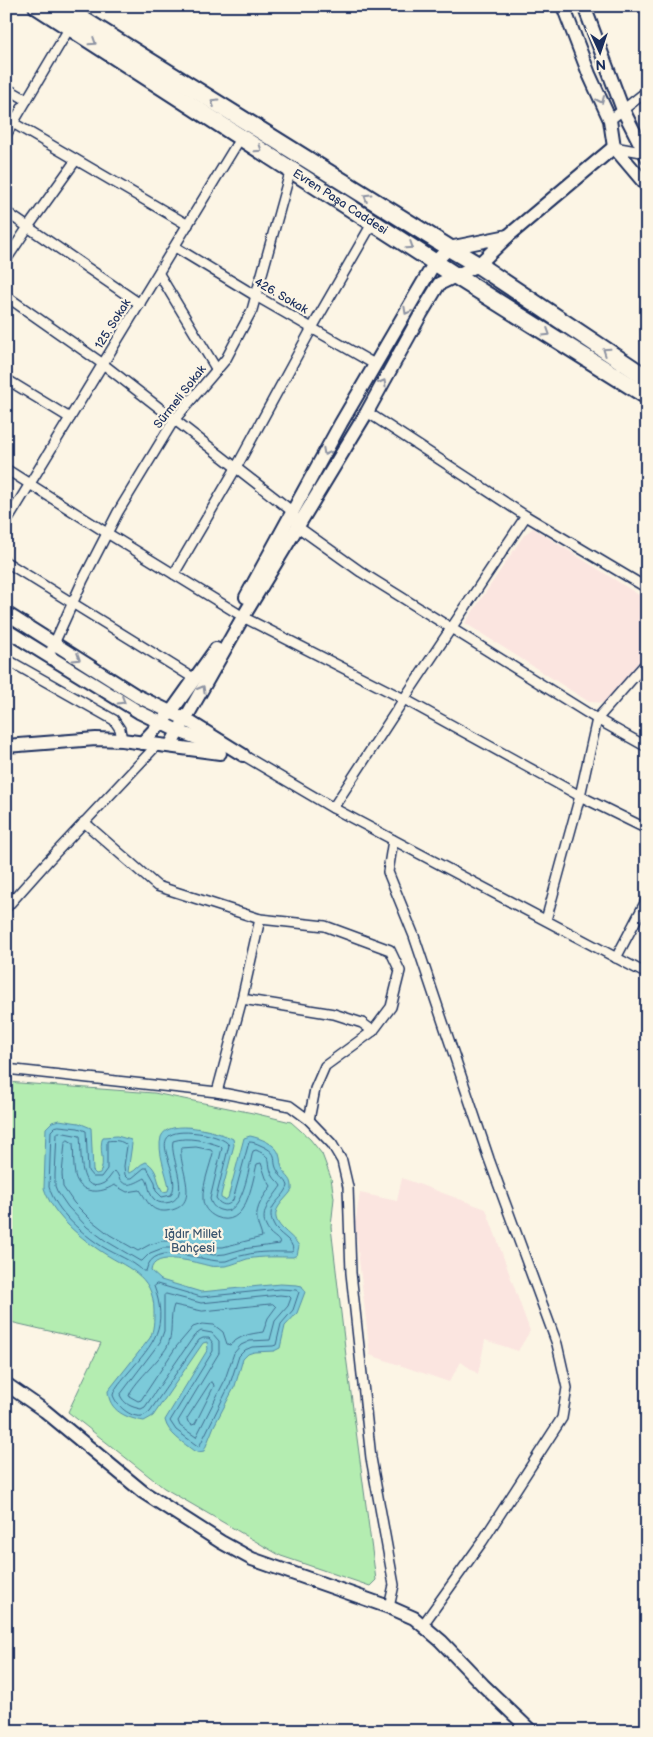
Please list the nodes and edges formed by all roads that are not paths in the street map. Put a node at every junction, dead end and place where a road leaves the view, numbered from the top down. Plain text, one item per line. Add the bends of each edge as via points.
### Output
1 (37, 6) edge
2 (61, 6) edge
3 (563, 6) edge
4 (584, 6) edge
5 (70, 27) junction
6 (6, 88) edge
7 (647, 91) edge
8 (27, 100) junction
9 (623, 110) junction
10 (610, 120) junction
11 (14, 123) junction
12 (6, 135) edge
13 (240, 137) junction
14 (614, 148) junction
15 (646, 154) edge
16 (76, 160) junction
17 (291, 169) junction
18 (647, 186) edge
19 (6, 212) edge
20 (373, 222) junction
21 (188, 225) junction
22 (28, 227) junction
23 (508, 236) junction
24 (175, 247) junction
25 (449, 248) junction
26 (6, 260) edge
27 (435, 262) junction
28 (478, 265) junction
29 (159, 274) junction
30 (456, 276) junction
31 (6, 296) edge
32 (256, 296) junction
33 (140, 304) junction
34 (312, 328) junction
35 (103, 364) junction
36 (376, 365) junction
37 (217, 370) junction
38 (647, 378) edge
39 (6, 379) edge
40 (647, 396) edge
41 (367, 412) junction
42 (70, 418) junction
43 (174, 420) junction
44 (236, 468) junction
45 (6, 469) edge
46 (30, 483) junction
47 (293, 512) junction
48 (526, 516) junction
49 (6, 523) edge
50 (298, 527) junction
51 (107, 533) junction
52 (6, 562) edge
53 (174, 574) junction
54 (647, 588) edge
55 (73, 602) junction
56 (6, 613) edge
57 (240, 615) junction
58 (451, 629) junction
59 (6, 630) edge
60 (55, 644) junction
61 (48, 656) junction
62 (6, 659) edge
63 (647, 662) edge
64 (195, 679) junction
65 (404, 699) junction
66 (171, 712) junction
67 (185, 719) junction
68 (597, 719) junction
69 (161, 723) junction
70 (178, 732) junction
71 (122, 740) junction
72 (142, 743) junction
73 (6, 746) edge
74 (164, 746) junction
75 (647, 747) edge
76 (243, 756) junction
77 (580, 796) junction
78 (333, 808) junction
79 (84, 822) junction
80 (647, 829) edge
81 (393, 840) junction
82 (647, 899) edge
83 (6, 908) edge
84 (260, 919) junction
85 (546, 920) junction
86 (616, 958) junction
87 (647, 974) edge
88 (242, 999) junction
89 (373, 1031) junction
90 (6, 1069) edge
91 (217, 1092) junction
92 (309, 1120) junction
93 (6, 1384) edge
94 (389, 1607) junction
95 (422, 1626) junction
96 (531, 1731) edge

1 - 5 highway, Evren Paşa Caddesi
25 -> 2 highway, Evren Paşa Caddesi
3 -> 10 street
4 - 9 street
5 - 8 street
5 -> 13 highway, Evren Paşa Caddesi
6 - 8 street
7 - 9 street
8 - 11 street
9 - 10 street
9 - 15 street
10 - 14 street
11 - 12 street
11 - 16 street
13 -> 17 highway, Evren Paşa Caddesi
13 - 21 street, 125. Sokak
14 - 15 street
14 - 18 street
14 - 23 street
16 - 21 street
16 - 22 street
17 - 20 highway, Evren Paşa Caddesi
17 - 32 street, Sürmeli Sokak
19 - 22 street
20 -> 27 highway, Evren Paşa Caddesi
20 - 34 street
21 - 24 street, 125. Sokak
22 - 26 street
22 - 33 street
23 - 25 street
23 - 28 street
24 - 29 street, 125. Sokak
24 - 32 street, 426. Sokak
25 - 27 street
25 - 28 highway, Evren Paşa Caddesi
27 - 30 highway, Evren Paşa Caddesi
27 -> 36 street
28 - 30 street
38 -> 28 highway, Evren Paşa Caddesi
29 - 33 street, 125. Sokak
29 - 37 street
30 -> 40 highway, Evren Paşa Caddesi
41 -> 30 street via 440,284
31 - 35 street
32 - 34 street, 426. Sokak
32 - 37 street, Sürmeli Sokak via 252,310
33 - 35 street, 125. Sokak
34 - 36 street, 426. Sokak
34 - 44 street
35 - 42 street, 125. Sokak
35 - 43 street
36 -> 47 street
37 - 43 street, Sürmeli Sokak
39 - 42 street
41 - 48 street
41 - 50 street
42 - 46 street, 125. Sokak
43 - 44 street
43 - 51 street, Sürmeli Sokak
44 - 47 street
44 - 53 street
45 - 46 street
46 - 49 street, 125. Sokak
46 - 51 street
47 - 50 street
47 - 57 street
48 - 54 street
48 - 58 street
50 - 57 street
50 - 58 street
51 - 53 street
51 - 55 street, Sürmeli Sokak
52 - 55 street
53 - 57 street
55 - 60 street, Sürmeli Sokak
55 - 64 street
56 - 60 street
57 - 64 street
57 - 65 street
67 -> 57 street
58 - 65 street
58 - 68 street
59 - 61 street
60 - 61 street, Sürmeli Sokak
60 -> 66 street via 137,696
61 -> 69 street
62 - 71 street via 114,720
63 - 68 street
64 - 66 street
65 - 77 street
65 - 78 street
66 - 67 street
66 - 69 street
67 - 70 street
67 - 76 street
68 - 75 street
68 - 77 street
69 - 70 street
69 - 72 street
70 - 74 street
70 - 76 street
71 - 72 street
71 - 73 street
72 - 74 street
74 - 76 street
74 - 79 street
76 - 78 street
77 - 80 street
77 - 85 street
78 - 81 street
79 - 83 street
79 - 84 street via 157,886
81 - 85 street
81 - 95 street via 388,872 414,936 556,1344 567,1388 562,1418 484,1540
82 - 86 street
84 - 88 street
84 - 89 street via 325,926 390,950 400,971 391,1007
85 - 86 street
86 - 87 street
88 - 89 street via 334,1014 362,1023
88 - 91 street
89 - 92 street via 325,1066 315,1089
90 - 91 street
91 - 92 street via 290,1106
92 - 94 street via 332,1144 342,1161 348,1186 351,1273 371,1458 394,1586
93 - 94 street via 45,1411 144,1492 221,1542 252,1559
94 - 95 street via 414,1618
95 - 96 street

